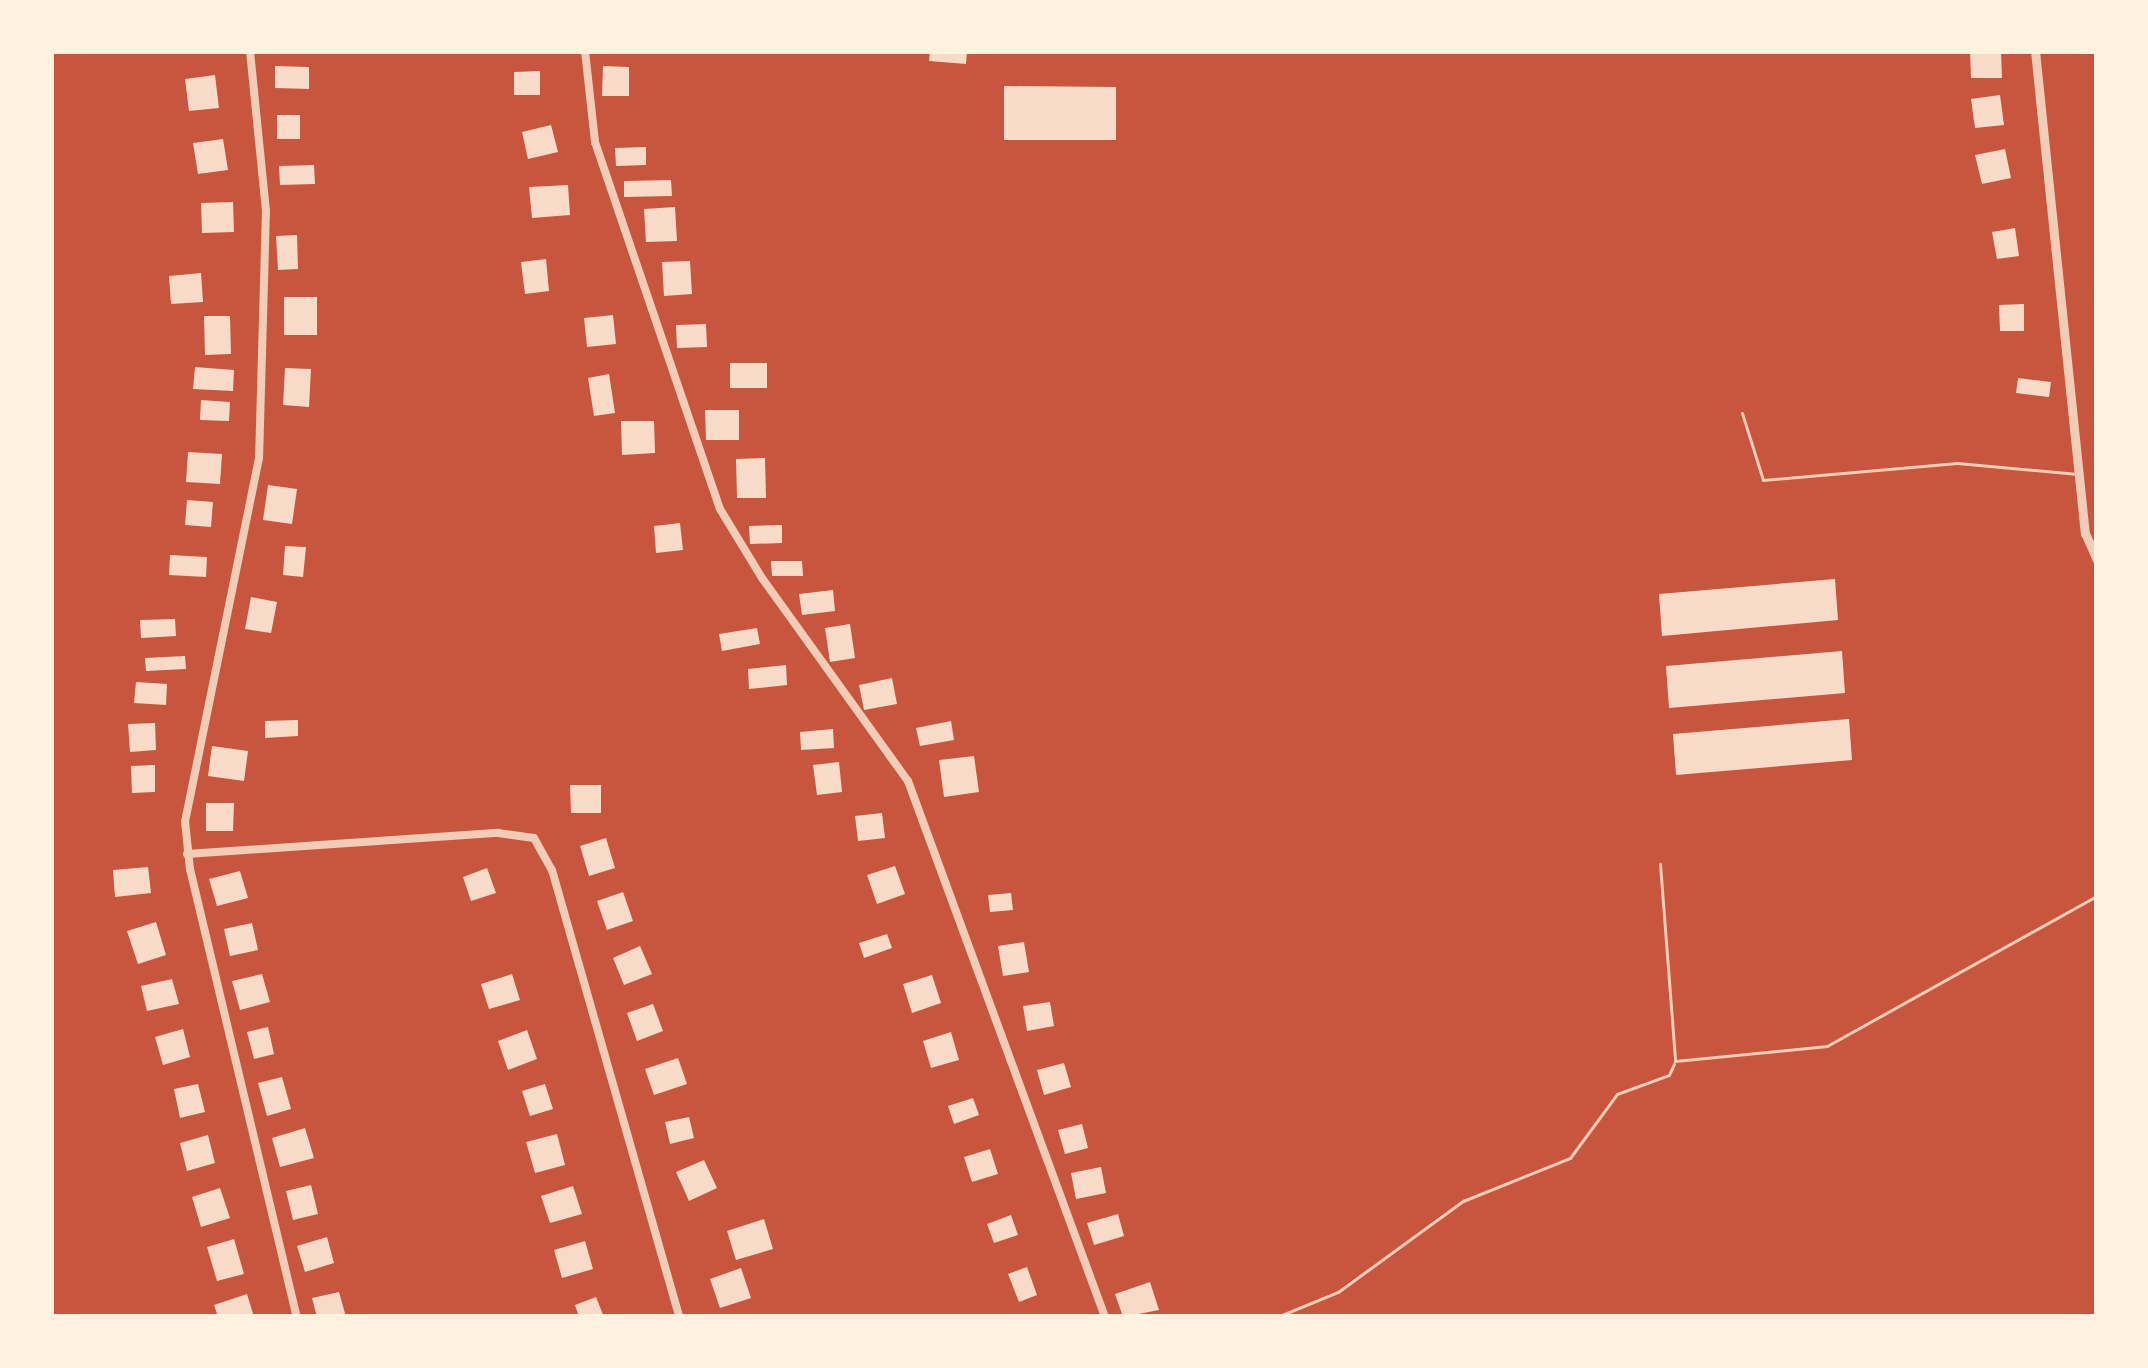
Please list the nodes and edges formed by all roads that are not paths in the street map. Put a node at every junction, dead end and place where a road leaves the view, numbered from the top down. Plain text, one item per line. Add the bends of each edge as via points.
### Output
1 (250, 51) edge
2 (585, 51) edge
3 (2035, 51) edge
4 (1742, 413) dead end
5 (2079, 474) junction
6 (2097, 560) edge
7 (187, 854) junction
8 (1660, 863) dead end
9 (2097, 896) edge
10 (1675, 1061) junction
11 (297, 1317) edge
12 (679, 1317) edge
13 (1106, 1317) edge
14 (1276, 1317) edge

1 - 7 street via 266,210 259,458 191,777
2 - 13 street via 596,142 720,509 908,781
3 - 5 street
4 - 5 lane via 1763,480 1957,463
5 - 6 street via 2085,533
7 - 11 street
7 - 12 street via 498,832 534,838 552,870
8 - 10 lane
9 - 10 lane via 1827,1046
10 - 14 lane via 1670,1075 1617,1094 1570,1158 1463,1201 1338,1292

